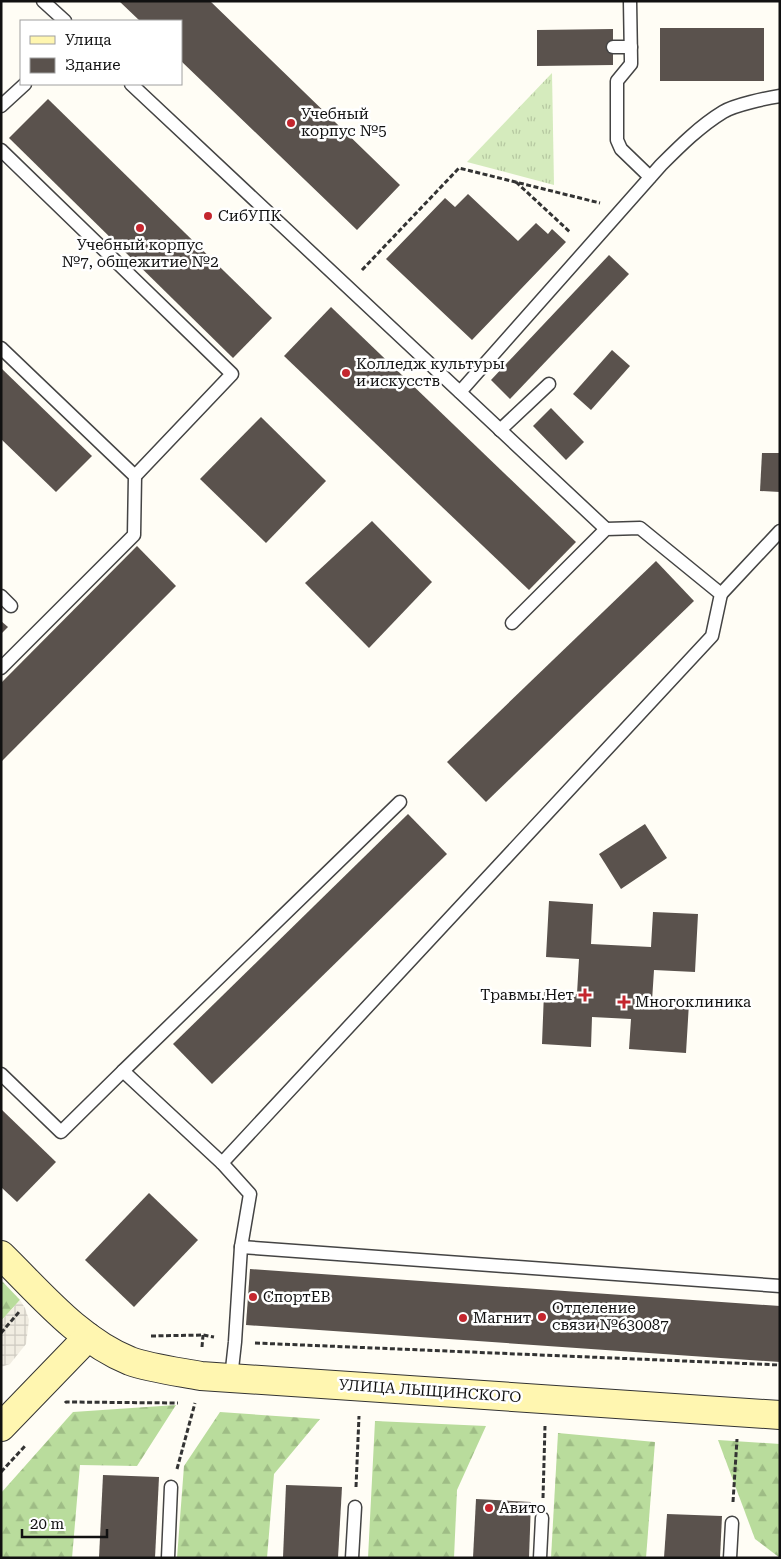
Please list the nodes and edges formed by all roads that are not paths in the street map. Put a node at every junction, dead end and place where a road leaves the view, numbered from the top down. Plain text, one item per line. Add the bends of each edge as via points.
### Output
1 (43, 1) edge
2 (630, 1) edge
3 (64, 20) edge
4 (613, 47) dead end
5 (631, 47) junction
6 (24, 85) edge
7 (132, 85) edge
8 (780, 96) edge
9 (1, 106) edge
10 (1, 150) edge
11 (650, 177) junction
12 (1, 348) edge
13 (550, 384) dead end
14 (460, 392) junction
15 (500, 430) junction
16 (135, 476) junction
17 (606, 529) junction
18 (780, 531) edge
19 (721, 594) junction
20 (1, 596) edge
21 (11, 606) dead end
22 (512, 623) dead end
23 (1, 668) edge
24 (400, 802) dead end
25 (124, 1071) junction
26 (1, 1074) edge
27 (222, 1163) junction
28 (240, 1247) junction
29 (1, 1255) edge
30 (780, 1286) edge
31 (88, 1338) junction
32 (231, 1378) junction
33 (780, 1415) edge
34 (4, 1419) edge
35 (171, 1487) road end
36 (355, 1507) road end
37 (542, 1518) road end
38 (732, 1523) road end
39 (168, 1558) edge
40 (352, 1558) edge
41 (540, 1558) edge
42 (730, 1558) edge

1 - 3 lane
2 - 5 lane
4 - 5 lane
5 - 11 lane via 630,64 616,86 617,140 621,149
6 - 9 lane
7 - 14 lane
8 - 11 lane via 725,111 688,139
10 - 16 lane via 232,374
11 - 14 lane
12 - 16 lane
13 - 15 lane
14 - 15 lane
15 - 17 lane
16 - 23 lane via 134,535
17 - 19 lane via 640,528
17 - 22 lane
18 - 19 lane
19 - 27 lane via 712,636
20 - 21 lane
24 - 25 lane
25 - 26 lane via 61,1132
25 - 27 lane
27 - 28 lane via 250,1194
28 - 30 lane
28 - 32 lane
29 - 31 street, УЛИЦА ЛЫЩИНСКОГО
31 - 32 street, УЛИЦА ЛЫЩИНСКОГО via 132,1362 201,1376
31 - 34 street
32 - 33 street, УЛИЦА ЛЫЩИНСКОГО
35 - 39 lane
36 - 40 lane
37 - 41 lane
38 - 42 lane

